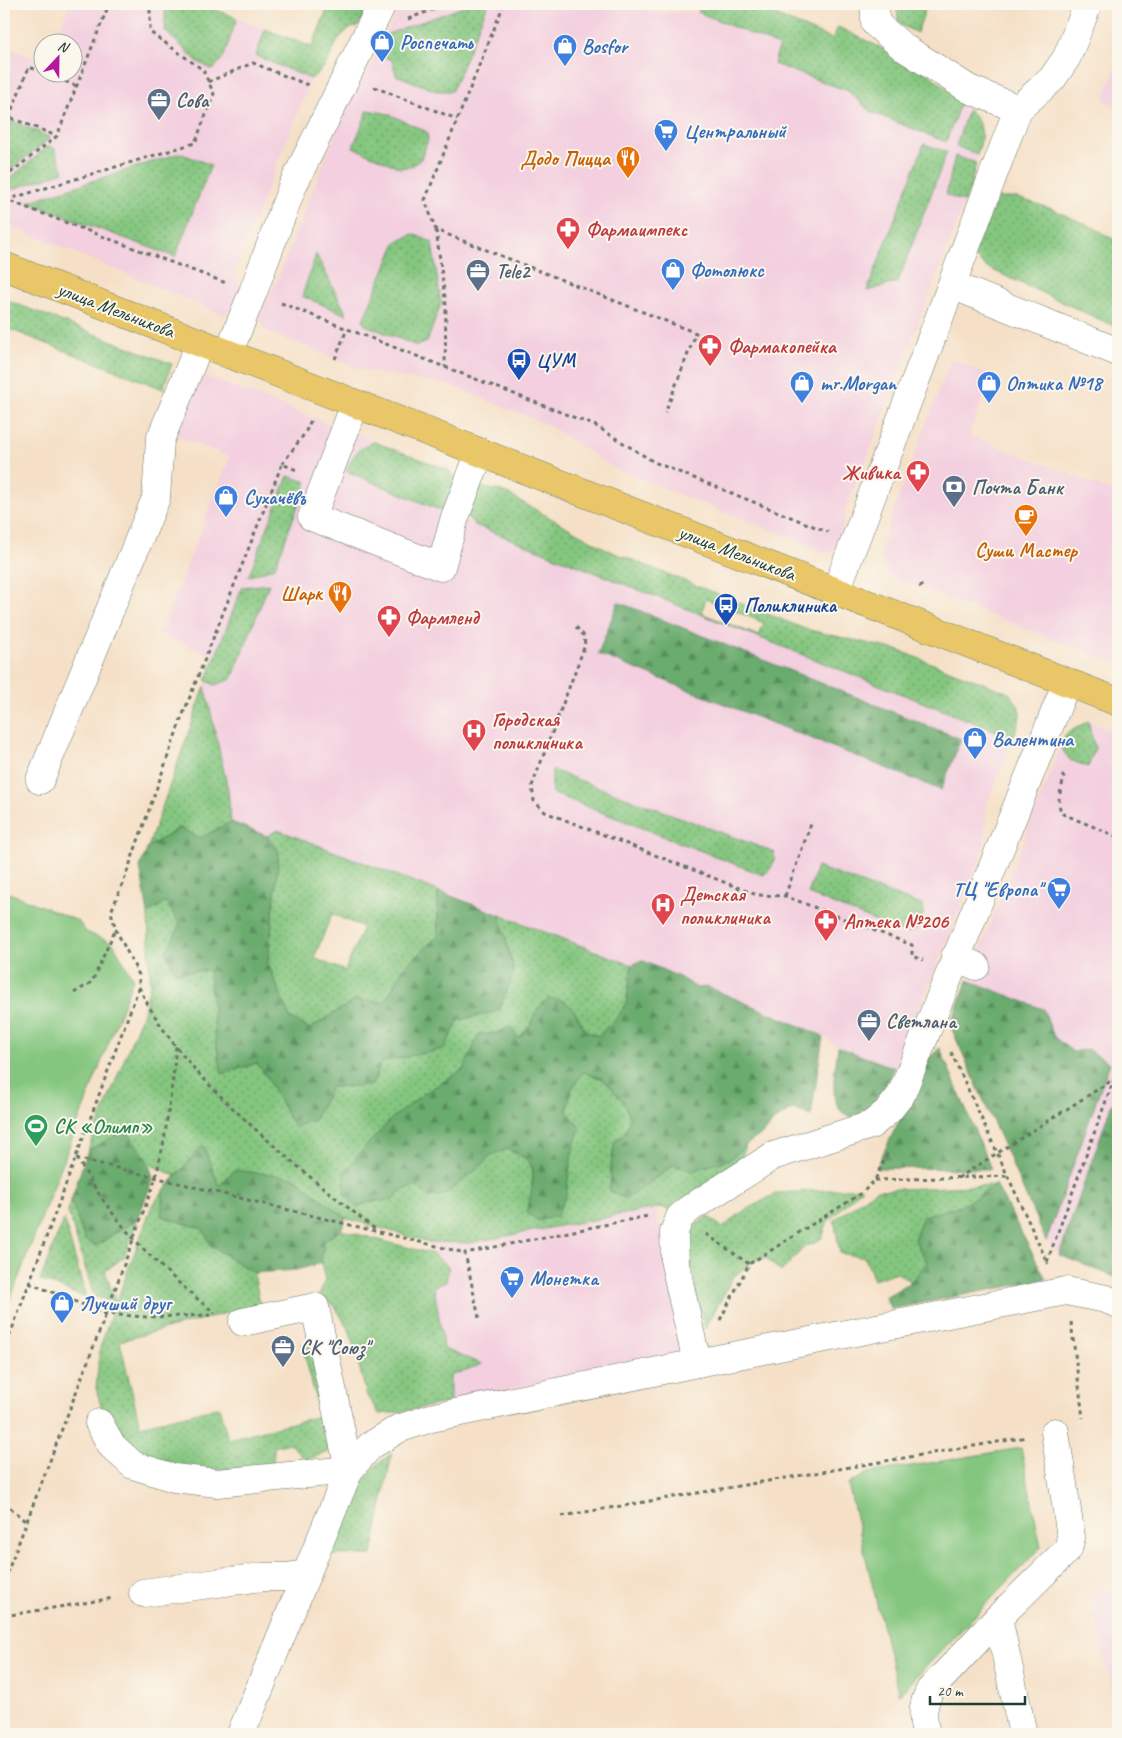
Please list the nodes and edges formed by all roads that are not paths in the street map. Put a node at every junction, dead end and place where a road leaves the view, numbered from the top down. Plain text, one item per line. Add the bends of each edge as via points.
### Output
1 (382, 4) edge
2 (875, 4) edge
3 (1088, 4) edge
4 (1018, 109) junction
5 (4, 266) edge
6 (952, 284) junction
7 (200, 343) junction
8 (1118, 352) edge
9 (228, 354) junction
10 (356, 404) junction
11 (480, 452) junction
12 (836, 591) junction
13 (1067, 682) junction
14 (1118, 702) edge
15 (40, 780) dead end
16 (1118, 1304) edge
17 (242, 1322) dead end
18 (697, 1363) junction
19 (99, 1423) dead end
20 (1055, 1432) dead end
21 (349, 1470) junction
22 (307, 1574) junction
23 (143, 1593) road end
24 (998, 1618) junction
25 (920, 1733) edge
26 (241, 1734) edge
27 (1022, 1734) edge

1 - 9 street via 293,185
2 - 4 street via 876,23 903,47 969,90
3 - 4 street via 1067,57 1052,79
4 - 6 street
5 - 7 main road, улица Мельникова
6 - 8 street
6 - 12 street
7 - 9 main road, улица Мельникова
7 - 15 street via 160,440 156,498
9 - 10 main road, улица Мельникова
10 - 11 main road, улица Мельникова
10 - 11 street via 312,517 441,567 455,517
11 - 12 main road, улица Мельникова
12 - 13 main road, улица Мельникова
13 - 14 main road, улица Мельникова
13 - 18 street via 965,962 900,1095 871,1125 772,1156 680,1217 674,1232 675,1264
16 - 18 street via 1066,1291
17 - 21 street via 315,1307
18 - 21 street via 431,1418 398,1429 370,1446
19 - 21 street via 112,1446 133,1465 174,1478 217,1483
20 - 24 street via 1071,1537 1068,1549
21 - 22 street
22 - 23 street via 262,1576
22 - 26 street
24 - 25 street via 930,1690 922,1711
24 - 27 street

